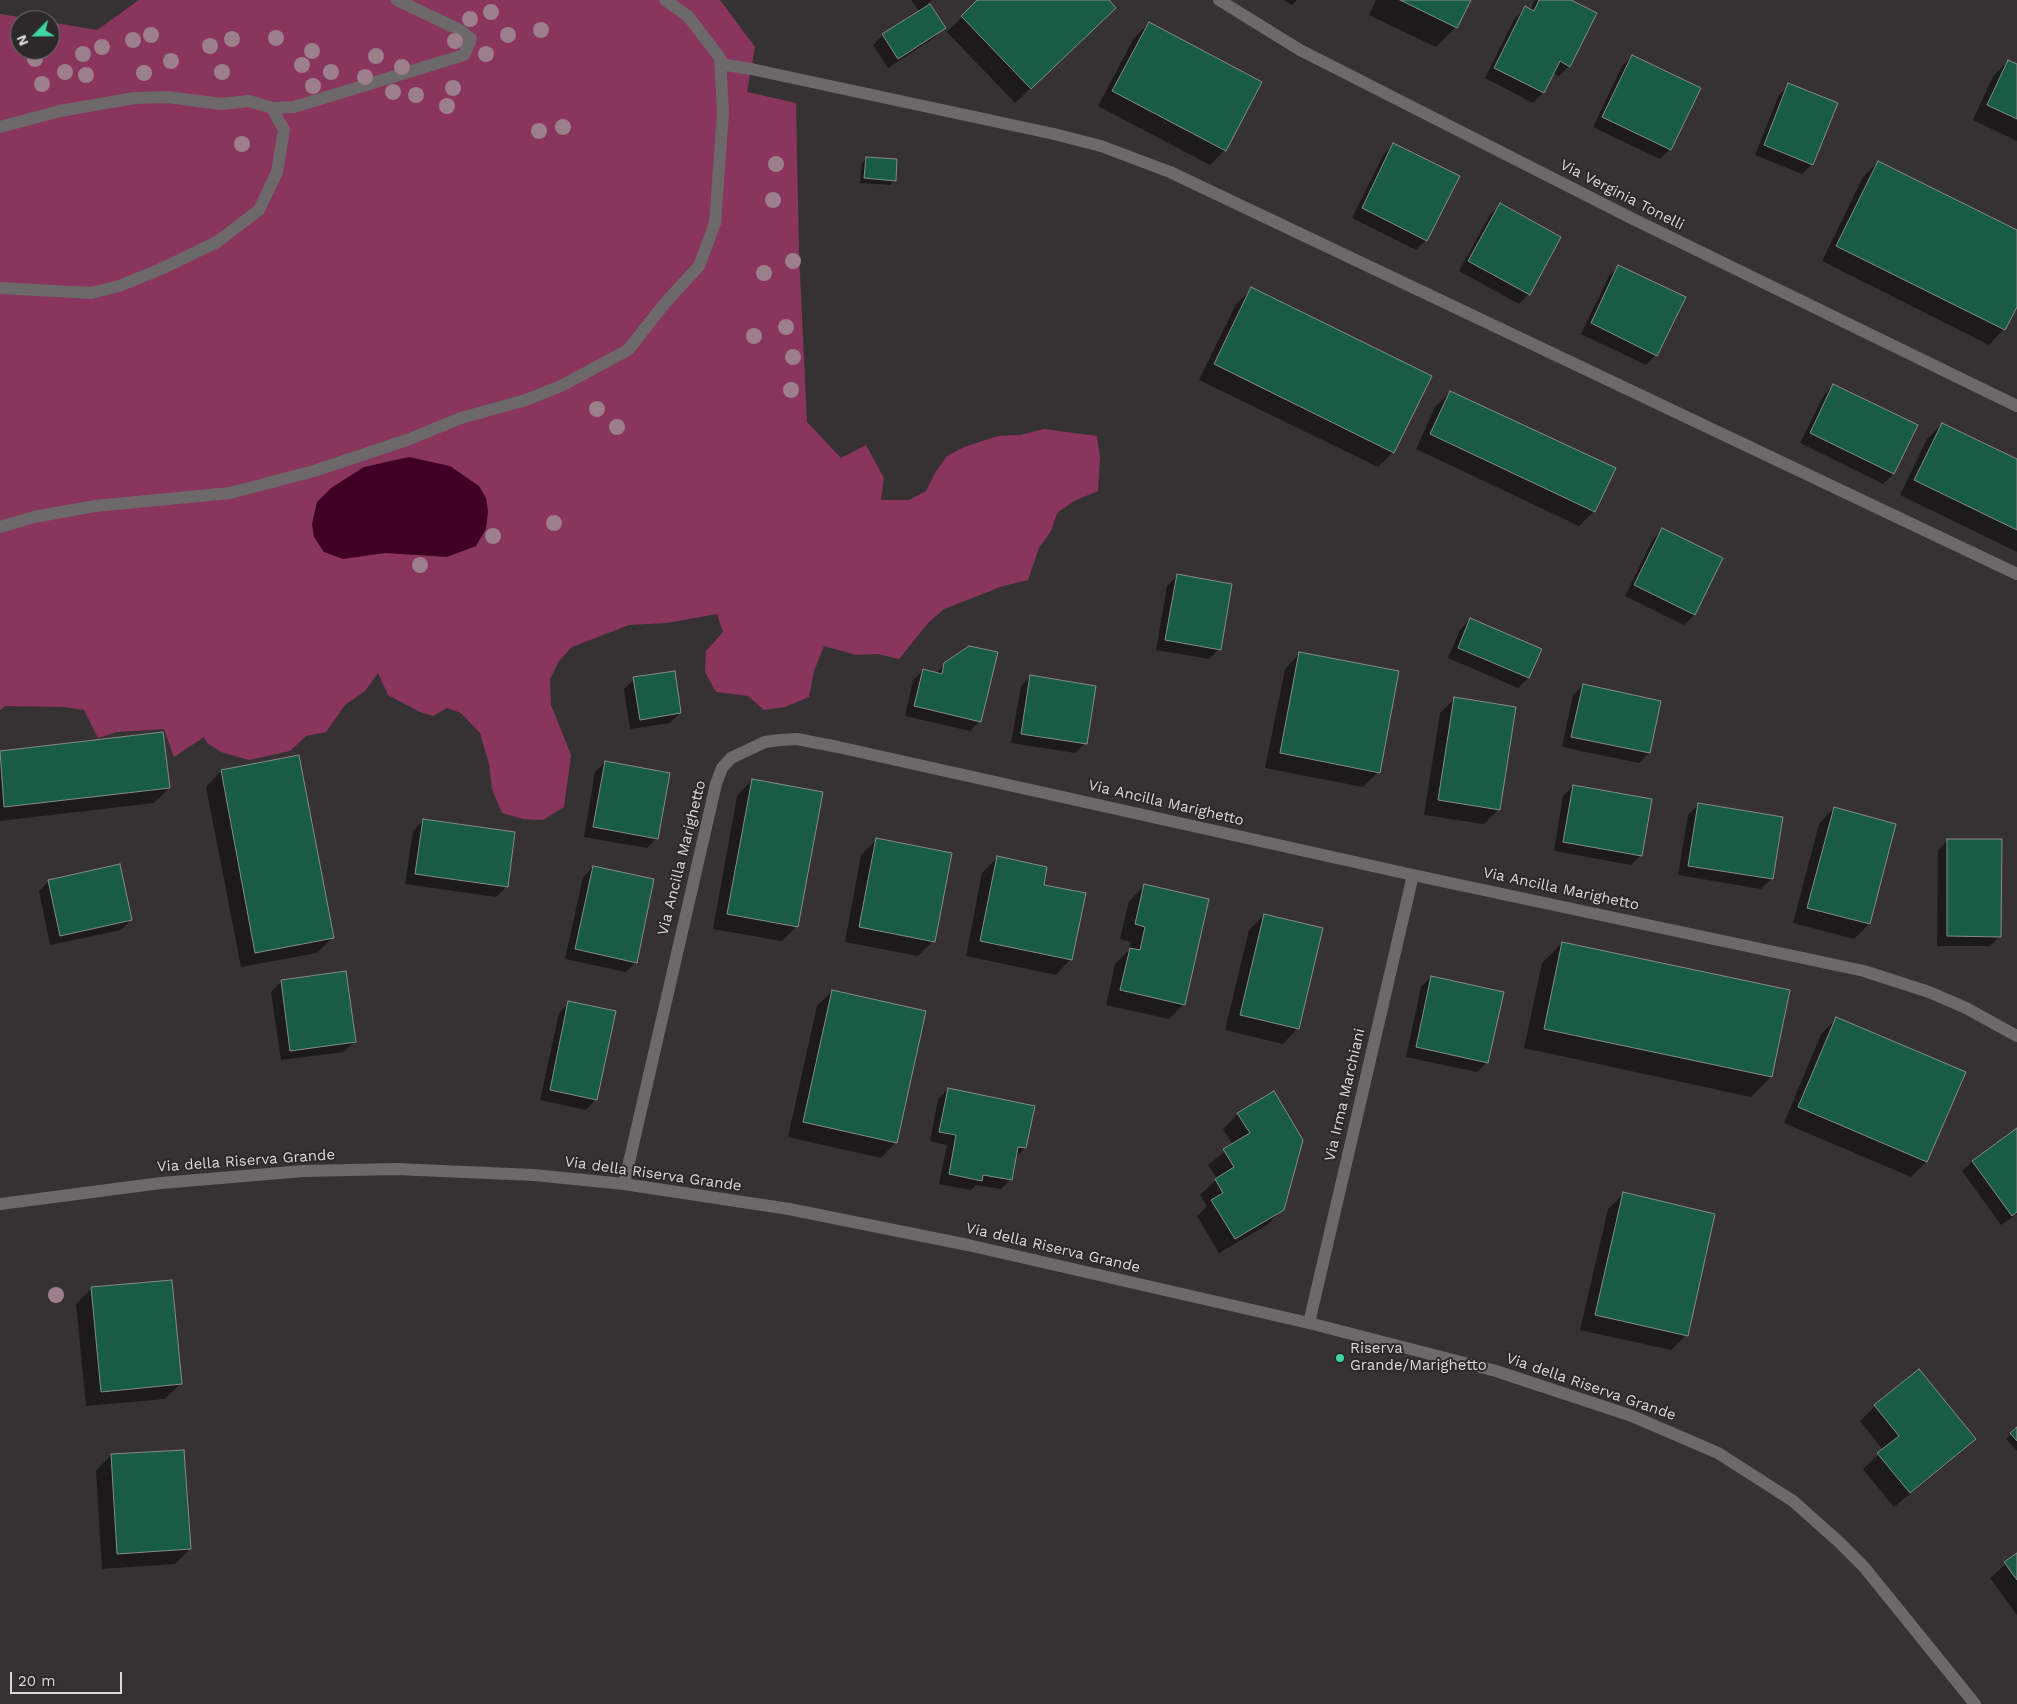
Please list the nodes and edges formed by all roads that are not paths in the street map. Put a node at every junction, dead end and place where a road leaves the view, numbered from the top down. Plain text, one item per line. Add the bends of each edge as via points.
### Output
1 (397, 0) edge
2 (666, 0) edge
3 (1219, 0) edge
4 (720, 64) junction
5 (272, 108) junction
6 (0, 127) edge
7 (0, 288) edge
8 (2017, 406) edge
9 (0, 527) edge
10 (2017, 574) edge
11 (1413, 875) junction
12 (2017, 1036) edge
13 (624, 1184) junction
14 (0, 1204) edge
15 (1309, 1323) junction
16 (1975, 1704) edge

1 - 5 street via 460,30 471,39 464,55 294,107
2 - 4 street via 688,16 720,58
3 - 8 street, Via Verginia Tonelli via 1318,59 1631,218
4 - 9 street via 724,113 715,223 699,266 628,350 545,393 461,418 407,440 314,470 230,493 95,506
4 - 10 street via 1054,134 1101,146 1170,172
5 - 6 street via 248,101 221,104 167,97 134,98 60,111
5 - 7 street via 284,130 277,172 259,210 217,242 119,286 91,293
11 - 12 street, Via Ancilla Marighetto via 1864,971 1929,992
11 - 13 street, Via Ancilla Marighetto via 838,747 788,739 746,748 722,768 710,803
11 - 15 street, Via Irma Marchiani
13 - 14 street, Via della Riserva Grande via 475,1171 348,1170 161,1183
13 - 15 street, Via della Riserva Grande via 789,1210 968,1245
15 - 16 street, Via della Riserva Grande via 1496,1371 1632,1416 1718,1453 1793,1501 1839,1542 1864,1567

